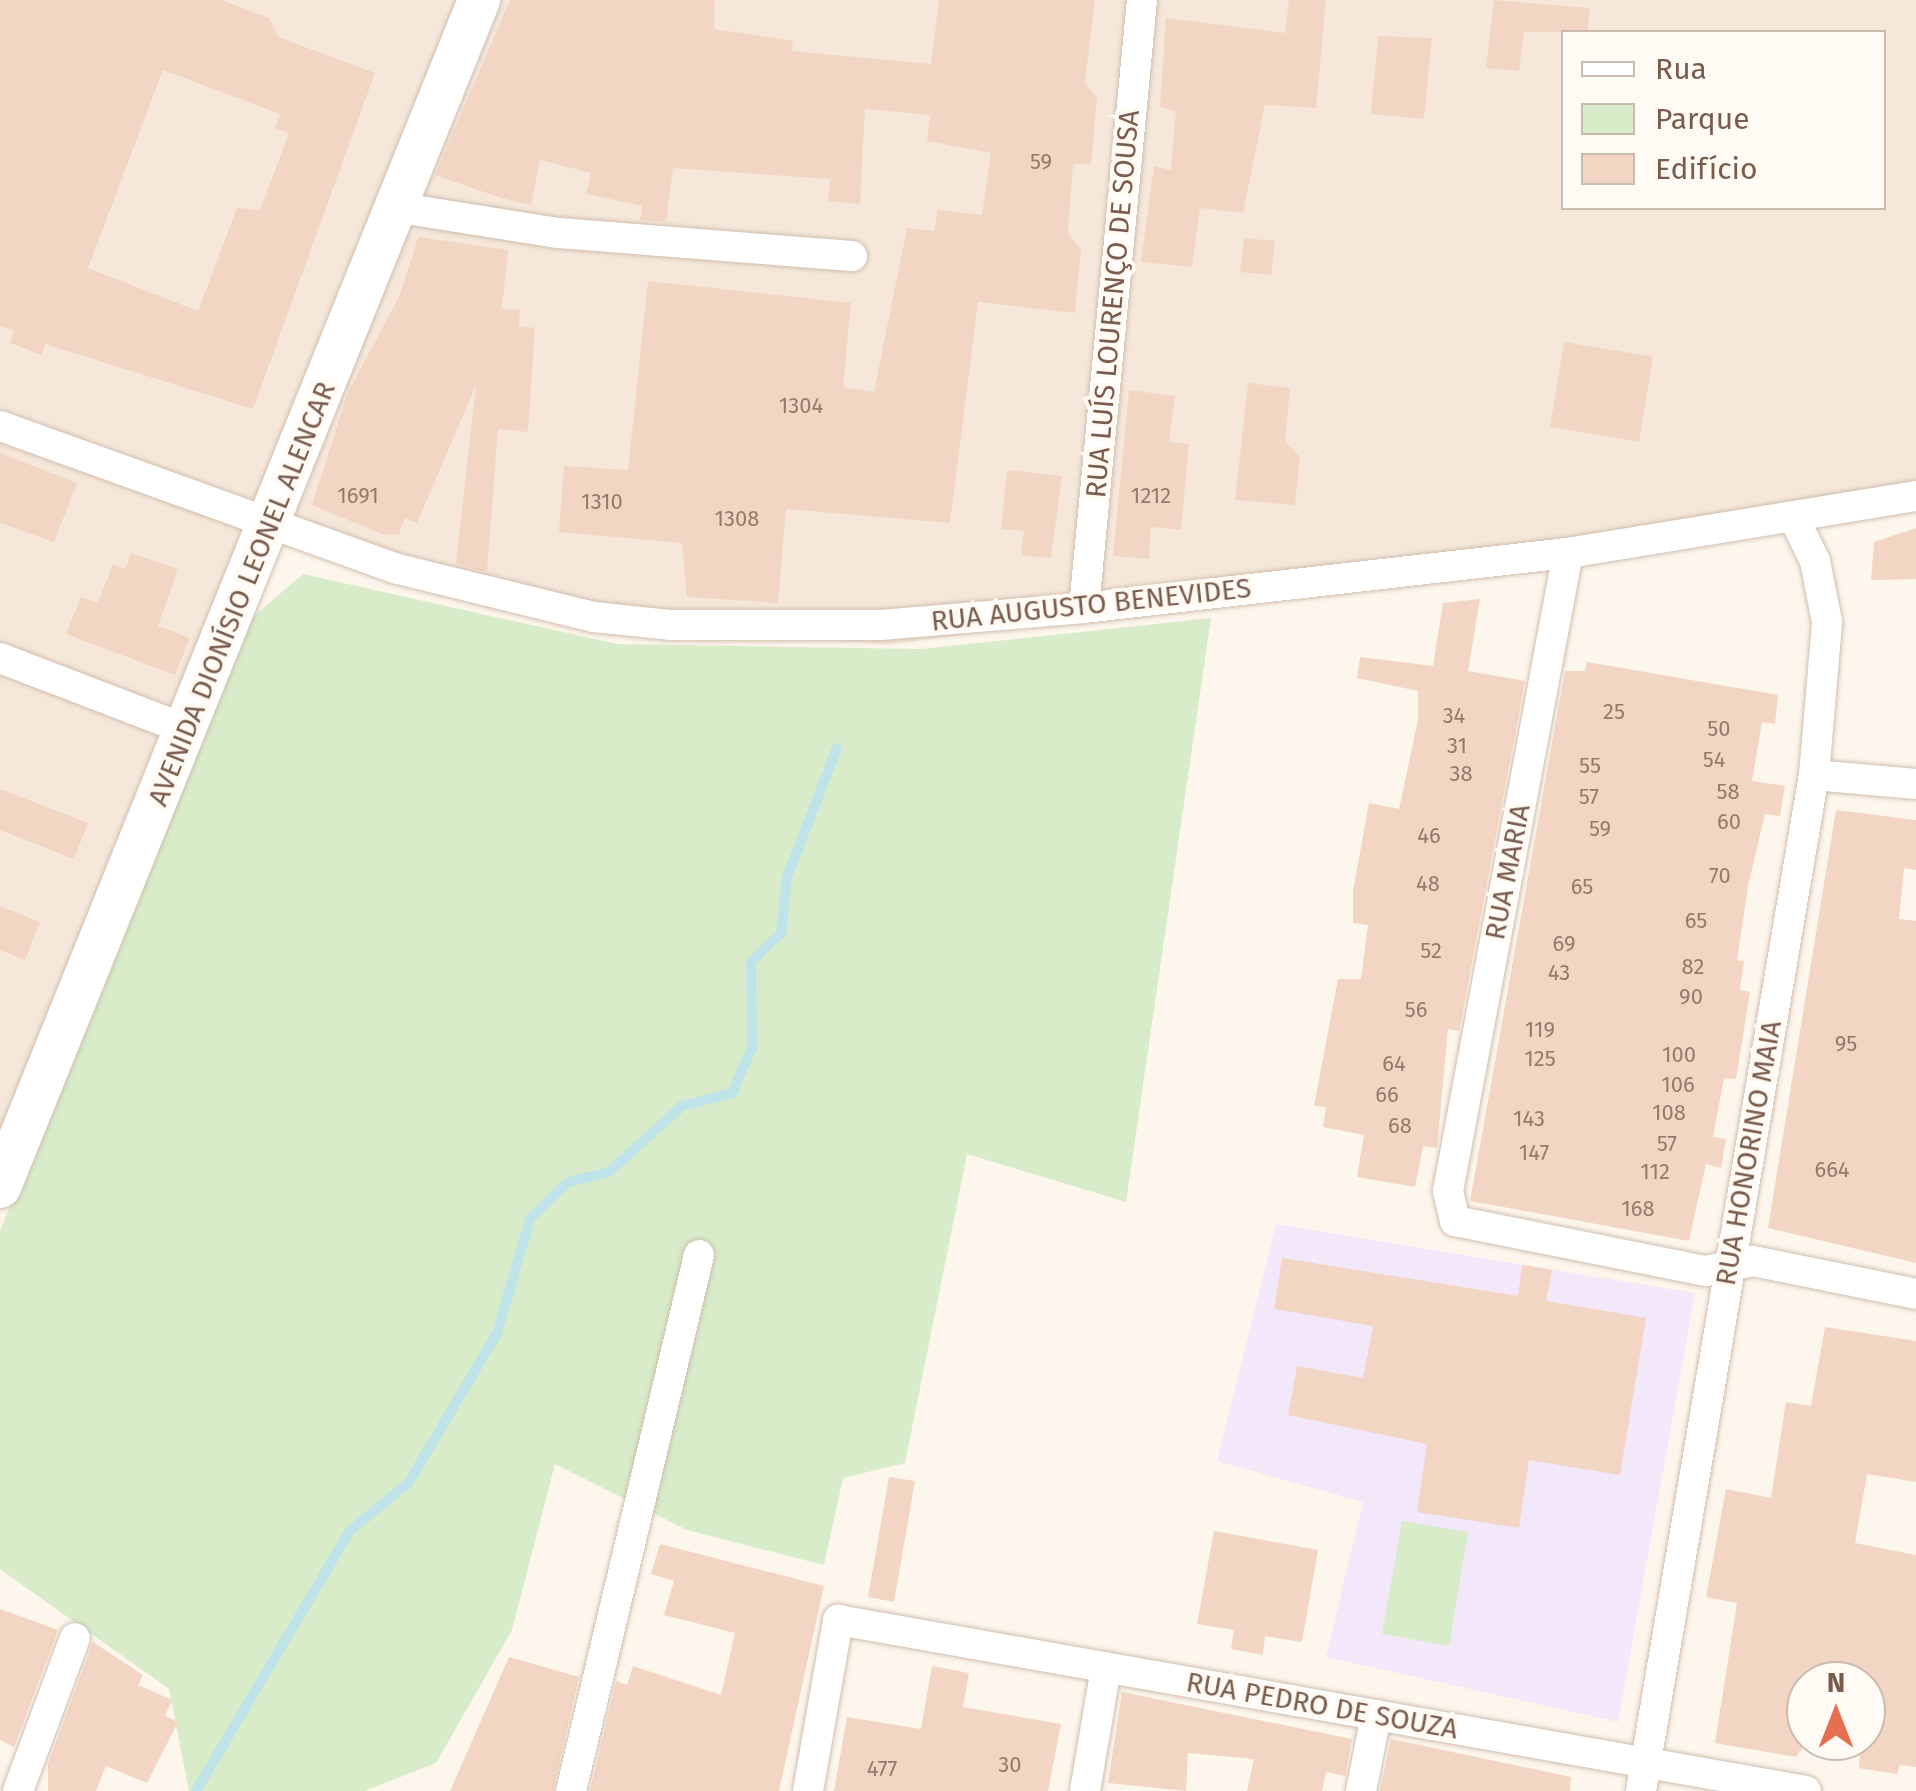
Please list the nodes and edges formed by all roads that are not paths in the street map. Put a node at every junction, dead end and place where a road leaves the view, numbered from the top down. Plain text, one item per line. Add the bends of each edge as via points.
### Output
1 (479, 0) edge
2 (1142, 0) edge
3 (394, 208) junction
4 (852, 256) dead end
5 (0, 426) edge
6 (1916, 496) edge
7 (1794, 518) junction
8 (271, 530) junction
9 (1568, 553) junction
10 (1084, 608) junction
11 (0, 658) edge
12 (188, 730) junction
13 (1814, 775) junction
14 (1916, 784) edge
15 (0, 1187) edge
16 (699, 1256) dead end
17 (1730, 1265) junction
18 (1916, 1294) edge
19 (75, 1638) dead end
20 (1106, 1668) junction
21 (1376, 1716) junction
22 (1643, 1778) edge
23 (13, 1779) edge
24 (571, 1791) edge
25 (808, 1791) edge
26 (1085, 1791) edge
27 (1362, 1791) edge
28 (1806, 1791) edge

1 - 3 main road, AVENIDA DIONÍSIO LEONEL ALENCAR
2 - 10 street, RUA LUÍS LOURENÇO DE SOUSA
3 - 4 street via 558,233
3 - 8 main road, AVENIDA DIONÍSIO LEONEL ALENCAR
5 - 8 street, RUA AUGUSTO BENEVIDES
6 - 7 street, RUA AUGUSTO BENEVIDES
7 - 9 street, RUA AUGUSTO BENEVIDES
7 - 13 street, RUA HONORINO MAIA via 1815,562 1828,622
8 - 10 street, RUA AUGUSTO BENEVIDES via 486,593 670,624 880,625
8 - 12 main road, AVENIDA DIONÍSIO LEONEL ALENCAR
9 - 10 street, RUA AUGUSTO BENEVIDES
9 - 17 street, RUA MARIA via 1448,1191 1455,1222 1476,1232 1706,1271
11 - 12 street
12 - 15 main road, AVENIDA DIONÍSIO LEONEL ALENCAR
13 - 14 street
13 - 17 street, RUA HONORINO MAIA
16 - 24 street
17 - 18 street via 1752,1261
17 - 22 street, RUA HONORINO MAIA
19 - 23 street
20 - 21 street, RUA PEDRO DE SOUZA
20 - 25 street, RUA PEDRO DE SOUZA via 838,1620
20 - 26 street
21 - 22 street, RUA PEDRO DE SOUZA
21 - 27 street
22 - 28 street, RUA PEDRO DE SOUZA

